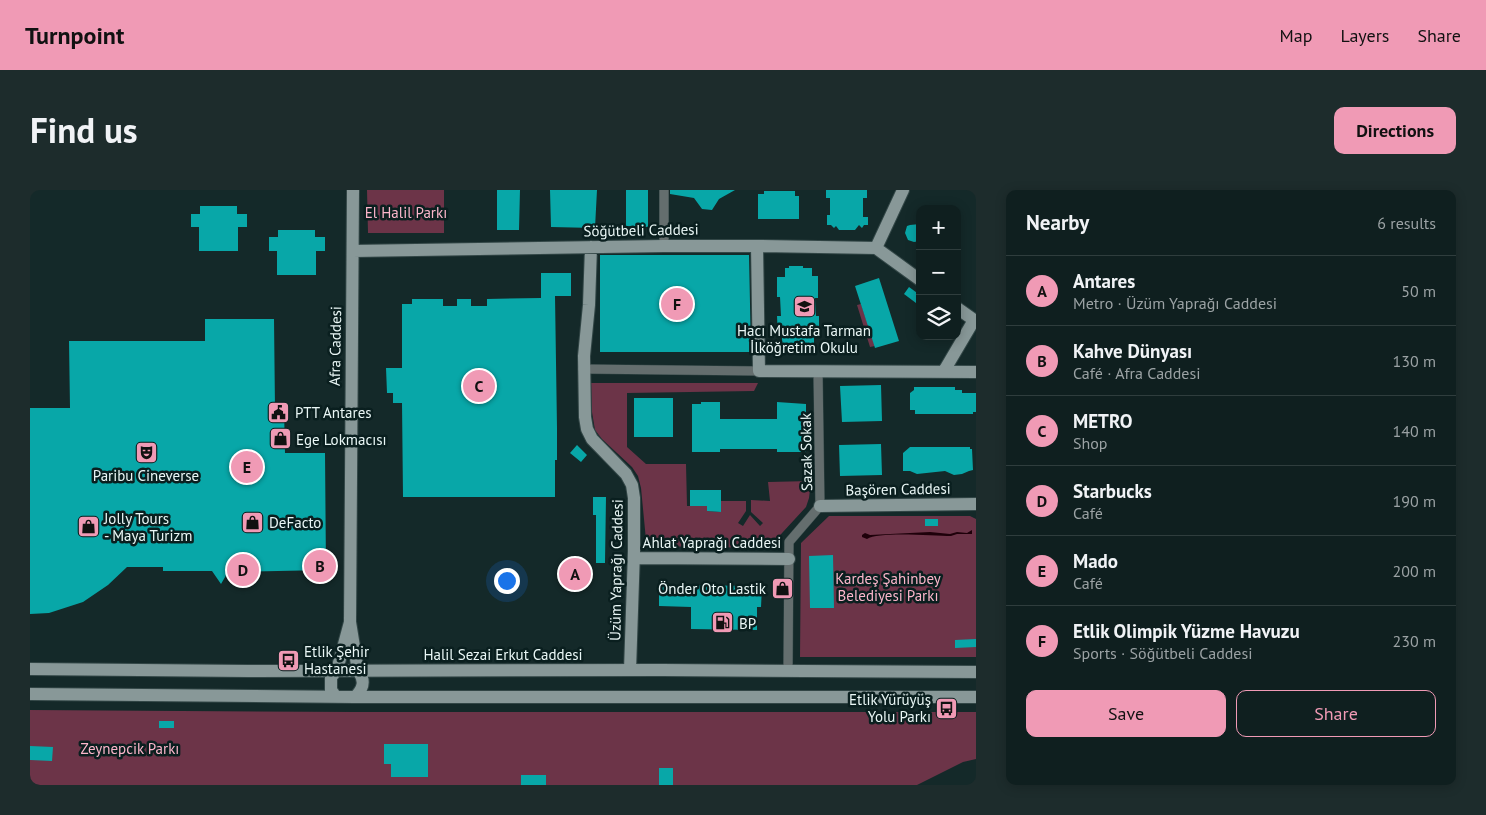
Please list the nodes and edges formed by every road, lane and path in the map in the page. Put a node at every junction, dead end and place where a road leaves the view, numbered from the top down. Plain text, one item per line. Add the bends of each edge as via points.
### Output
1 (352, 190) edge
2 (664, 190) edge
3 (902, 190) edge
4 (664, 246) junction
5 (757, 246) junction
6 (591, 247) junction
7 (876, 248) junction
8 (353, 251) junction
9 (916, 277) edge
10 (961, 310) edge
11 (975, 319) edge
12 (583, 369) junction
13 (760, 370) junction
14 (818, 370) junction
15 (944, 371) junction
16 (976, 372) edge
17 (976, 504) edge
18 (820, 506) junction
19 (634, 558) junction
20 (789, 559) junction
21 (350, 622) junction
22 (30, 669) edge
23 (337, 670) junction
24 (630, 670) junction
25 (358, 671) junction
26 (788, 671) junction
27 (976, 672) edge
28 (30, 694) edge
29 (336, 697) junction
30 (355, 697) junction
31 (976, 697) edge

1 - 8 street, Afra Caddesi
2 - 4 street
3 - 7 street
4 - 5 street, Söğütbeli Caddesi
4 - 6 street, Söğütbeli Caddesi
5 - 7 street, Söğütbeli Caddesi
5 - 13 street
6 - 8 street, Söğütbeli Caddesi
6 - 12 street, Üzüm Yaprağı Caddesi
7 - 9 street
8 - 21 street, Afra Caddesi
10 - 11 street
11 - 15 street
12 - 13 street
12 - 19 street, Üzüm Yaprağı Caddesi via 589,434 626,474 632,485
13 - 14 street
14 - 15 street
14 - 18 street, Sazak Sokak
15 - 16 street
17 - 18 street, Başören Caddesi
18 - 20 street, Sazak Sokak via 789,542
19 - 20 street, Ahlat Yaprağı Caddesi
19 - 24 street, Üzüm Yaprağı Caddesi
20 - 26 street, Sazak Sokak
21 - 23 street, Afra Caddesi
21 - 25 street, Afra Caddesi
22 - 23 street, Halil Sezai Erkut Caddesi
23 - 25 street, Halil Sezai Erkut Caddesi
23 - 29 street via 330,682
24 - 25 street, Halil Sezai Erkut Caddesi
24 - 26 street, Halil Sezai Erkut Caddesi
25 - 30 street via 364,684
26 - 27 street, Halil Sezai Erkut Caddesi
28 - 29 street
29 - 30 street
30 - 31 street

